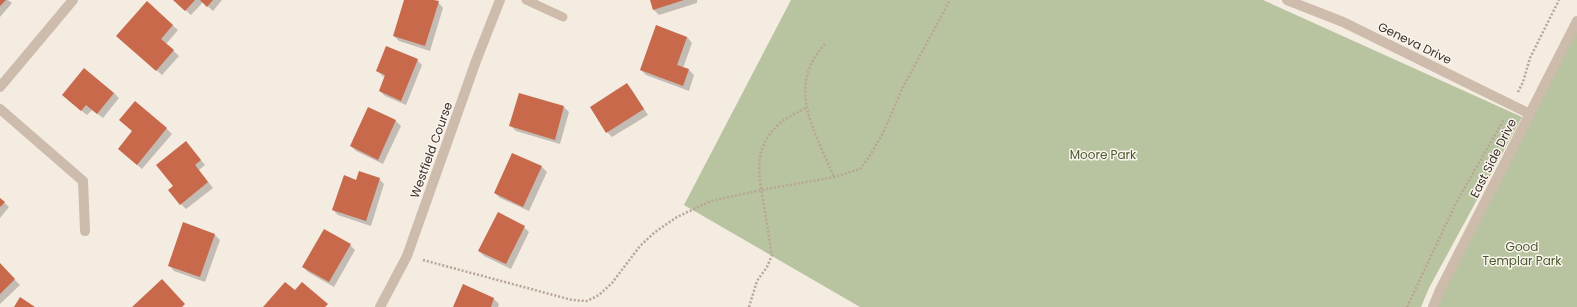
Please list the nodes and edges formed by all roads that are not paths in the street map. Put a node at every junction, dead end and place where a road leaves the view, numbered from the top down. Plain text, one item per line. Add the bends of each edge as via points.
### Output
1 (74, 0) edge
2 (500, 0) edge
3 (526, 0) edge
4 (1287, 0) edge
5 (563, 17) dead end
6 (1577, 21) edge
7 (0, 87) edge
8 (0, 109) edge
9 (1530, 114) junction
10 (85, 231) dead end
11 (380, 307) edge
12 (1433, 307) edge

1 - 7 street
2 - 11 street, Westfield Course via 407,256
3 - 5 lane
4 - 9 street, Geneva Drive via 1343,22
6 - 9 street, East Side Drive
8 - 10 street via 82,181
9 - 12 street, East Side Drive

